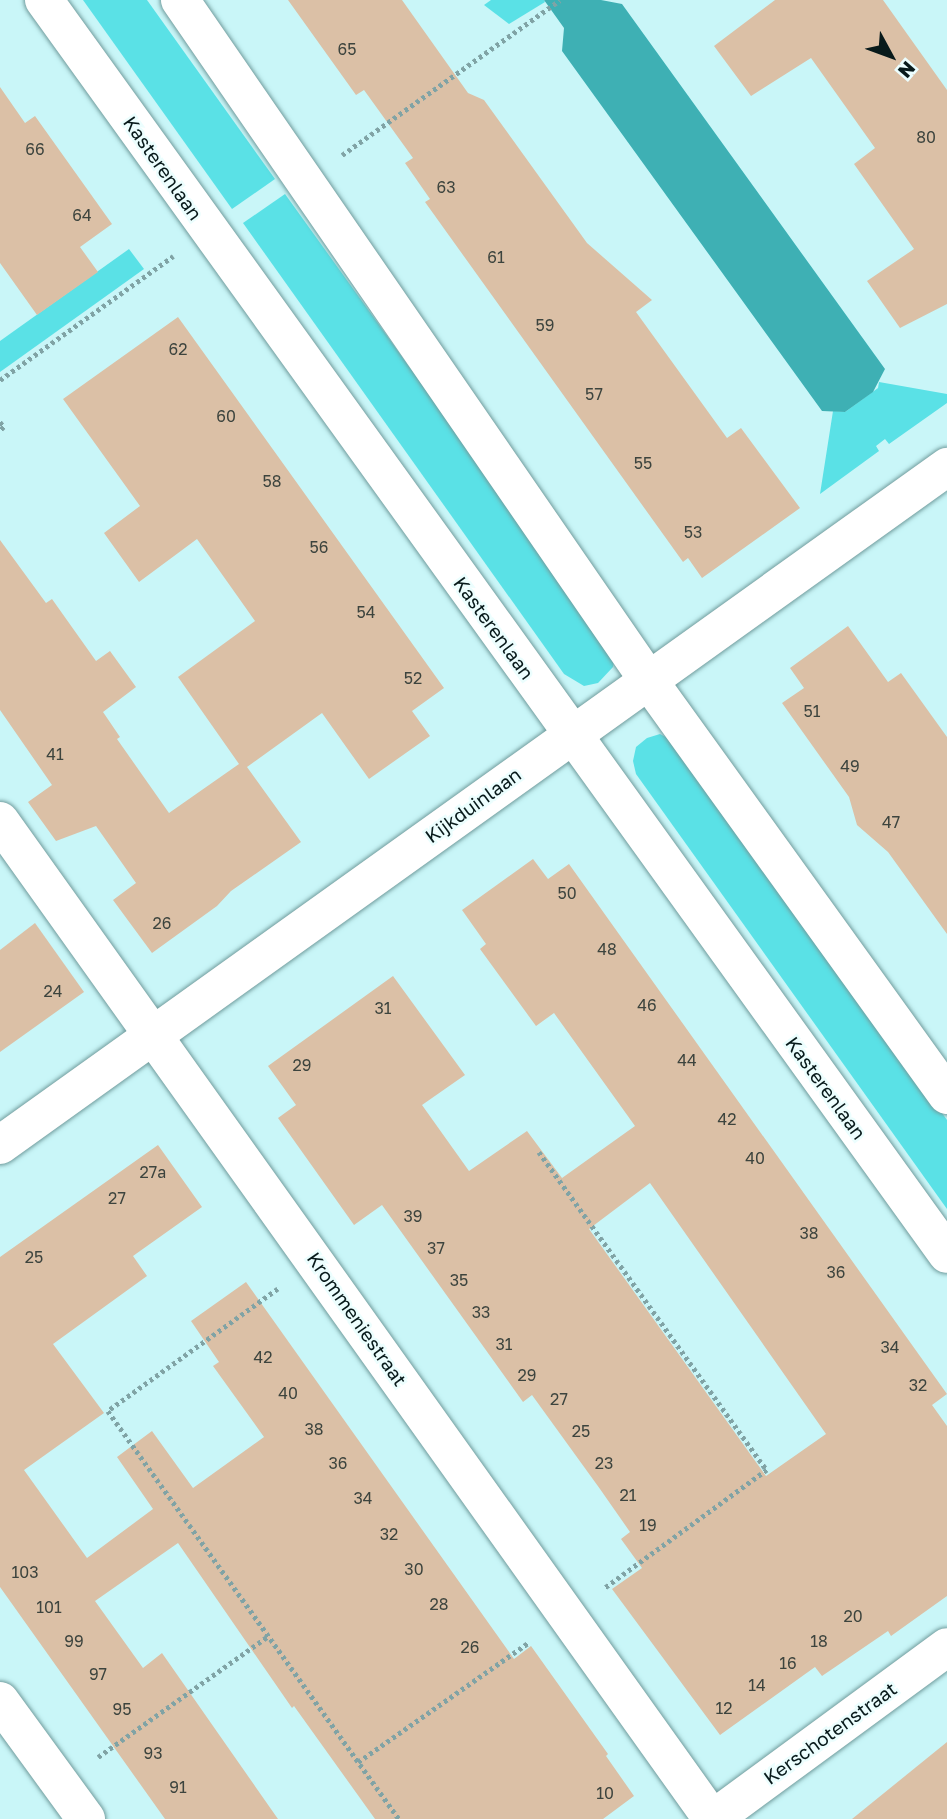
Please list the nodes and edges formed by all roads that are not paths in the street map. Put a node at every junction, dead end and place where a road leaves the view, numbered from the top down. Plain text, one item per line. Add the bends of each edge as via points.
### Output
1 (44, 0) edge
2 (180, 0) edge
3 (947, 467) edge
4 (649, 681) junction
5 (571, 734) junction
6 (0, 821) edge
7 (154, 1034) junction
8 (947, 1095) edge
9 (0, 1145) edge
10 (947, 1254) edge
11 (947, 1647) edge
12 (0, 1701) edge
13 (86, 1819) edge
14 (712, 1819) edge

1 - 5 street, Kasterenlaan
2 - 4 street
3 - 4 street, Kijkduinlaan
4 - 5 street, Kijkduinlaan
4 - 8 street
5 - 7 street, Kijkduinlaan
5 - 10 street, Kasterenlaan
6 - 7 street, Krommeniestraat
7 - 9 street, Kijkduinlaan
7 - 14 street, Krommeniestraat
11 - 14 street, Kerschotenstraat
12 - 13 street

